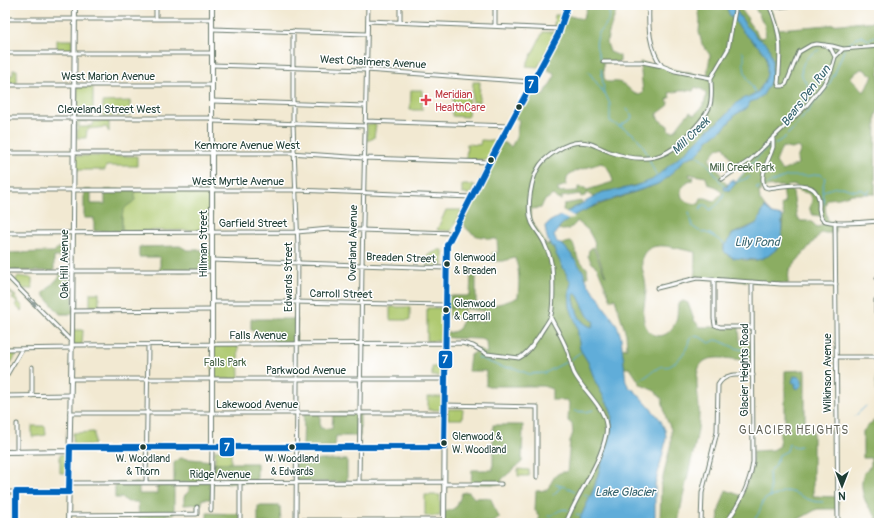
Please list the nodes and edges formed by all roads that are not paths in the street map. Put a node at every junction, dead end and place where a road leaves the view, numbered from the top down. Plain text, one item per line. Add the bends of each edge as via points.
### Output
1 (75, 5) edge
2 (156, 5) edge
3 (212, 5) edge
4 (368, 5) edge
5 (400, 5) edge
6 (495, 5) edge
7 (568, 5) edge
8 (649, 5) edge
9 (770, 5) edge
10 (796, 5) edge
11 (735, 7) edge
12 (5, 19) edge
13 (75, 19) junction
14 (156, 19) junction
15 (212, 19) junction
16 (368, 21) junction
17 (400, 22) junction
18 (495, 26) junction
19 (212, 29) junction
20 (560, 29) junction
21 (293, 31) junction
22 (367, 34) junction
23 (825, 45) junction
24 (879, 46) edge
25 (843, 49) junction
26 (5, 53) edge
27 (75, 53) junction
28 (212, 53) junction
29 (835, 57) junction
30 (603, 62) dead end
31 (212, 65) junction
32 (662, 66) junction
33 (293, 67) junction
34 (366, 70) junction
35 (711, 78) junction
36 (532, 82) junction
37 (5, 85) edge
38 (74, 85) junction
39 (212, 85) junction
40 (212, 101) junction
41 (293, 104) junction
42 (365, 106) junction
43 (5, 118) edge
44 (74, 118) junction
45 (212, 120) junction
46 (365, 121) junction
47 (293, 124) junction
48 (365, 126) junction
49 (509, 126) junction
50 (773, 137) junction
51 (212, 153) junction
52 (5, 154) edge
53 (74, 154) junction
54 (294, 154) junction
55 (364, 158) junction
56 (489, 162) junction
57 (722, 179) dead end
58 (5, 190) edge
59 (73, 190) junction
60 (212, 190) junction
61 (296, 190) junction
62 (363, 193) junction
63 (471, 197) junction
64 (835, 222) junction
65 (879, 222) edge
66 (362, 230) junction
67 (73, 232) junction
68 (212, 232) junction
69 (297, 232) junction
70 (5, 233) edge
71 (453, 233) junction
72 (212, 260) junction
73 (297, 263) junction
74 (362, 265) junction
75 (446, 268) junction
76 (73, 271) junction
77 (212, 271) junction
78 (5, 273) edge
79 (714, 279) junction
80 (752, 282) junction
81 (836, 284) junction
82 (657, 288) dead end
83 (876, 300) dead end
84 (212, 302) junction
85 (297, 302) junction
86 (361, 304) junction
87 (445, 306) junction
88 (73, 310) junction
89 (212, 310) junction
90 (879, 315) edge
91 (551, 317) junction
92 (879, 322) edge
93 (752, 327) junction
94 (879, 336) edge
95 (445, 343) junction
96 (212, 344) junction
97 (296, 344) junction
98 (361, 344) junction
99 (72, 345) junction
100 (148, 345) junction
101 (5, 349) edge
102 (22, 349) junction
103 (836, 357) junction
104 (879, 357) edge
105 (32, 367) dead end
106 (753, 375) junction
107 (5, 378) edge
108 (445, 378) junction
109 (71, 379) junction
110 (148, 379) junction
111 (212, 379) junction
112 (296, 379) junction
113 (360, 379) junction
114 (71, 395) junction
115 (5, 396) edge
116 (32, 396) junction
117 (444, 405) junction
118 (444, 412) junction
119 (70, 413) junction
120 (147, 413) junction
121 (212, 413) junction
122 (296, 413) junction
123 (360, 413) junction
124 (17, 424) dead end
125 (146, 447) junction
126 (212, 447) junction
127 (296, 447) junction
128 (359, 447) junction
129 (444, 447) junction
130 (70, 449) junction
131 (5, 452) edge
132 (17, 452) junction
133 (537, 477) dead end
134 (240, 482) junction
135 (296, 482) junction
136 (359, 482) junction
137 (69, 483) junction
138 (146, 483) junction
139 (212, 483) junction
140 (444, 483) junction
141 (502, 484) dead end
142 (5, 492) edge
143 (16, 492) junction
144 (69, 492) junction
145 (197, 508) dead end
146 (211, 510) dead end
147 (68, 514) junction
148 (296, 521) edge
149 (444, 521) edge
150 (16, 523) edge
151 (68, 523) edge
152 (240, 523) edge
153 (566, 523) edge
154 (700, 523) edge
155 (726, 523) edge
156 (838, 523) edge

1 - 13 street, Oak Hill Avenue
2 - 14 street
3 - 15 street, Hillman Street
4 - 16 street, Overland Avenue
5 - 17 street
6 - 18 street
7 - 20 street
8 - 32 street via 652,43 655,55
9 - 10 street
9 - 23 street via 778,32 779,86 786,84 801,50 811,45
11 - 35 street via 727,52
12 - 13 street
13 - 14 street
13 - 27 street, Oak Hill Avenue
14 - 15 street
15 - 19 street, Hillman Street
16 - 17 street
16 - 22 street, Overland Avenue
17 - 18 street
18 - 20 street
19 - 21 street
19 - 28 street, Hillman Street
20 - 36 street
21 - 22 street
21 - 33 street, Edwards Street
22 - 34 street, Overland Avenue
23 - 25 street
23 - 29 street via 831,49
24 - 25 street
25 - 29 street
26 - 27 street
27 - 28 street
27 - 38 street, Oak Hill Avenue
28 - 31 street, Hillman Street
29 - 50 street via 829,76 816,94
30 - 32 street via 642,62
31 - 33 street, West Chalmers Avenue
31 - 39 street, Hillman Street
32 - 35 street
33 - 34 street, West Chalmers Avenue
33 - 41 street, Edwards Street
34 - 36 street, West Chalmers Avenue
34 - 42 street, Overland Avenue
35 - 91 street via 710,107 668,152 651,159 641,159 580,142 570,144 549,155 539,166 531,189 530,208 532,223 546,246 551,263
36 - 49 street
37 - 38 street, West Marion Avenue
38 - 39 street, West Marion Avenue
38 - 44 street, Oak Hill Avenue
39 - 40 street, Hillman Street
40 - 41 street
40 - 45 street, Hillman Street
41 - 42 street
41 - 47 street, Edwards Street
42 - 46 street, Overland Avenue
43 - 44 street, Cleveland Street West
44 - 45 street, Cleveland Street West
44 - 53 street, Oak Hill Avenue
45 - 47 street, Cleveland Street West
45 - 51 street, Hillman Street
46 - 48 street, Overland Avenue
46 - 49 street
47 - 48 street, Cleveland Street West
47 - 54 street, Edwards Street
48 - 55 street, Overland Avenue
49 - 56 street
50 - 57 street via 750,160
50 - 64 street via 764,186 811,187 818,195 821,218 824,221
51 - 53 street, Kenmore Avenue West
51 - 54 street, Kenmore Avenue West
51 - 60 street, Hillman Street
52 - 53 street, Kenmore Avenue West
53 - 59 street, Oak Hill Avenue
54 - 55 street, Kenmore Avenue West
54 - 61 street, Edwards Street
55 - 56 street, Kenmore Avenue West
55 - 62 street, Overland Avenue
56 - 63 street
58 - 59 street, West Myrtle Avenue
59 - 60 street, West Myrtle Avenue
59 - 67 street, Oak Hill Avenue
60 - 61 street, West Myrtle Avenue
60 - 68 street, Hillman Street
61 - 62 street, West Myrtle Avenue
61 - 69 street, Edwards Street
62 - 63 street, West Myrtle Avenue
62 - 66 street, Overland Avenue
63 - 71 street
64 - 65 street
64 - 81 street, Wilkinson Avenue
66 - 69 street, Garfield Street via 329,229
66 - 71 street, Garfield Street
66 - 74 street, Overland Avenue
67 - 68 street, Garfield Street
67 - 70 street, Garfield Street
67 - 76 street, Oak Hill Avenue
68 - 69 street, Garfield Street
68 - 72 street, Hillman Street
69 - 73 street, Edwards Street
71 - 75 street via 446,248
72 - 73 street, Breaden Street
72 - 77 street, Hillman Street
73 - 74 street, Breaden Street
73 - 85 street, Edwards Street
74 - 75 street, Breaden Street
74 - 86 street, Overland Avenue
75 - 87 street
76 - 77 street
76 - 78 street
76 - 88 street, Oak Hill Avenue
77 - 84 street, Hillman Street
78 -> 99 street
79 - 80 street
79 - 82 street via 692,278
79 - 93 street via 715,325
80 - 81 street
80 - 93 street, Glacier Heights Road
81 - 103 street, Wilkinson Avenue
83 - 90 street via 876,312
84 - 85 street, Carroll Street
84 - 89 street, Hillman Street
85 - 86 street, Carroll Street
85 - 97 street, Edwards Street
86 - 87 street, Carroll Street
86 - 98 street, Overland Avenue
87 - 95 street
88 - 89 street
88 - 99 street, Oak Hill Avenue
89 - 96 street, Hillman Street
91 - 95 street, Falls Avenue via 528,351 519,358 486,354 465,344
91 - 153 street via 568,351 576,376 599,410 606,432 596,461
92 - 94 street
93 - 106 street, Glacier Heights Road
95 - 98 street, Falls Avenue
95 - 108 street
96 - 97 street, Falls Avenue
96 - 100 street, Falls Avenue
96 - 111 street, Hillman Street
97 - 98 street, Falls Avenue
97 - 112 street, Edwards Street
98 - 113 street, Overland Avenue
99 - 100 street, Falls Avenue
99 - 102 street, Falls Avenue
99 - 109 street, Oak Hill Avenue
100 - 110 street
101 - 102 street, Falls Avenue
102 - 107 street
103 - 104 street
103 - 156 street, Wilkinson Avenue
105 - 116 street
106 - 154 street via 728,376 718,385 717,432 702,493
106 - 155 street, Glacier Heights Road via 752,470 738,504
108 - 113 street, Parkwood Avenue
108 - 117 street
109 - 110 street, Parkwood Avenue
109 - 114 street, Oak Hill Avenue
110 - 111 street, Parkwood Avenue
110 - 120 street
111 - 112 street, Parkwood Avenue
111 - 121 street, Hillman Street
112 - 113 street, Parkwood Avenue
112 - 122 street, Edwards Street
113 - 123 street, Overland Avenue
114 - 116 street
114 - 119 street, Oak Hill Avenue
115 - 116 street
117 - 118 street
117 - 133 street via 537,407
118 - 123 street, Lakewood Avenue
118 - 129 street
119 - 120 street, Lakewood Avenue
119 - 130 street, Oak Hill Avenue
120 - 121 street, Lakewood Avenue
120 - 125 street
121 - 122 street, Lakewood Avenue
121 - 126 street, Hillman Street
122 - 123 street, Lakewood Avenue
122 - 127 street, Edwards Street
123 - 128 street, Overland Avenue
124 - 132 street
125 - 126 street
125 - 130 street
125 - 138 street
126 - 127 street
126 - 139 street, Hillman Street
127 - 128 street
127 - 135 street, Edwards Street
128 - 129 street
128 - 136 street, Overland Avenue
129 - 140 street
130 - 132 street
130 - 137 street, Oak Hill Avenue
131 - 132 street
134 - 135 street, Ridge Avenue
134 - 139 street, Ridge Avenue
134 - 152 street
135 - 136 street, Ridge Avenue
135 - 148 street, Edwards Street
136 - 140 street, Ridge Avenue
137 - 138 street, Ridge Avenue
137 - 144 street, Oak Hill Avenue
138 - 139 street, Ridge Avenue
139 - 146 street, Hillman Street
140 - 141 street, Ridge Avenue
140 - 149 street
142 - 143 street
143 - 144 street
143 - 150 street
144 - 147 street, Oak Hill Avenue
145 - 147 street via 197,514
147 - 151 street, Oak Hill Avenue
148 - 149 street

